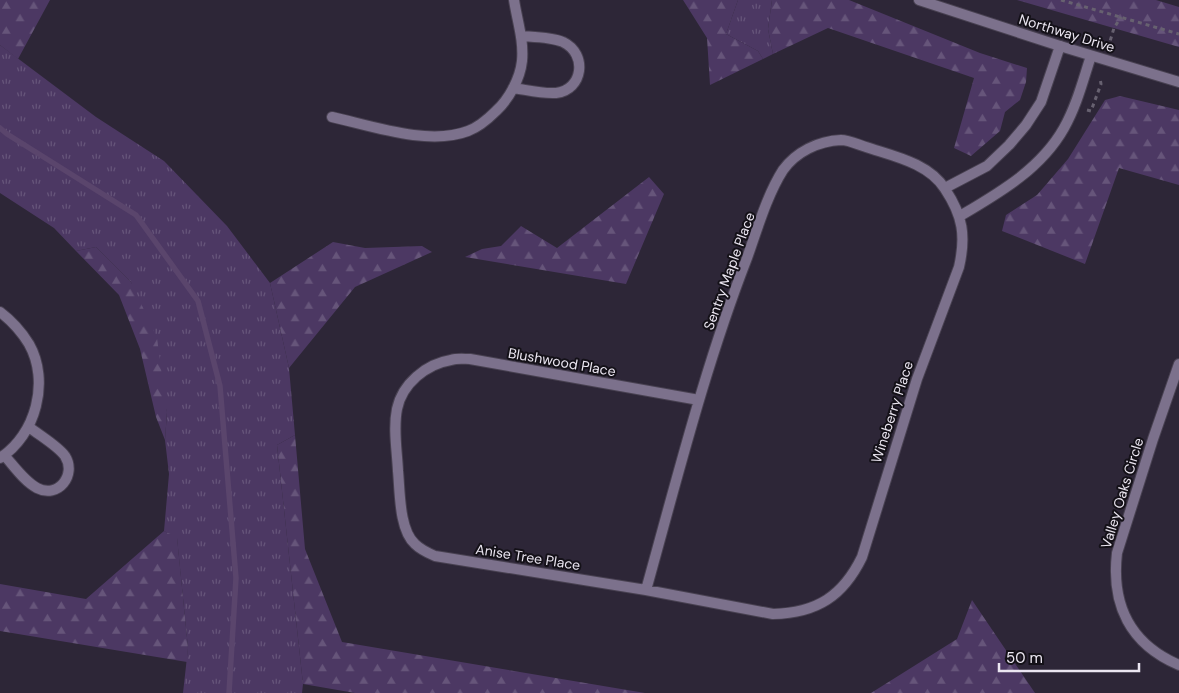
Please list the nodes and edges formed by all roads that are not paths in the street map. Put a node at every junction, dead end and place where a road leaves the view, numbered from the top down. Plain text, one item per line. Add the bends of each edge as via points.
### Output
1 (514, 0) edge
2 (919, 0) edge
3 (521, 36) junction
4 (1060, 46) junction
5 (1091, 56) junction
6 (1179, 82) edge
7 (514, 88) junction
8 (332, 117) dead end
9 (945, 188) junction
10 (960, 216) junction
11 (0, 312) edge
12 (1179, 364) edge
13 (422, 372) joint
14 (699, 400) junction
15 (28, 427) junction
16 (2, 456) edge
17 (646, 590) junction
18 (820, 604) joint
19 (1179, 665) edge

1 - 3 street
2 - 4 street, Northway Drive
3 - 7 street via 522,62
3 - 7 street via 563,42 578,56 580,64 573,84 558,93
4 - 5 street, Northway Drive
4 - 9 street via 1041,102 1009,145 987,166
5 - 6 street, Northway Drive
5 - 10 street via 1074,108 1051,146 1029,170 1002,191
7 - 8 street via 486,121 468,131 448,136 410,134
9 - 10 street, Sentry Maple Place
9 - 14 street, Sentry Maple Place via 934,176 916,165 843,140 810,147 796,156 775,184
10 - 18 street, Wineberry Place via 963,232 959,268 917,379 862,556 847,582
11 - 15 street via 20,330 36,363 36,408
12 - 19 street, Valley Oaks Circle via 1117,553 1115,571 1122,611 1133,631 1145,645
13 - 14 street, Blushwood Place via 452,359 470,359
13 - 17 street, Anise Tree Place via 403,393 397,408 395,432 402,518 414,544 435,556
14 - 17 street, Sentry Maple Place
15 - 16 street via 18,443
15 - 16 street via 64,455 69,472 66,480 54,490 37,488
17 - 18 street, Anise Tree Place via 773,614 805,611

